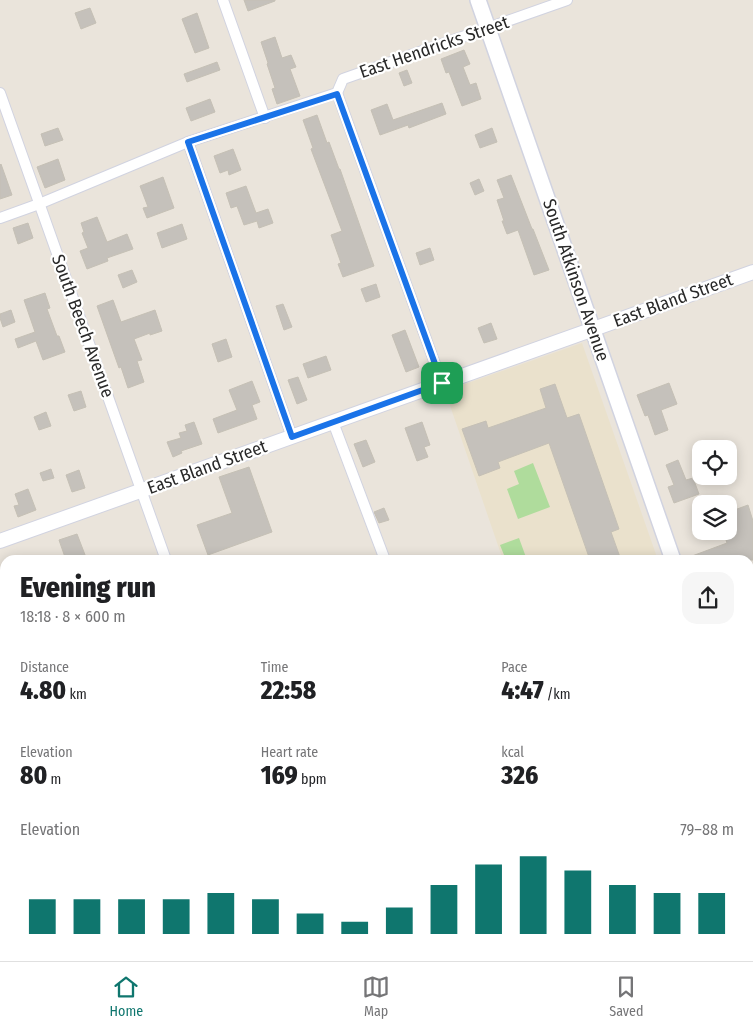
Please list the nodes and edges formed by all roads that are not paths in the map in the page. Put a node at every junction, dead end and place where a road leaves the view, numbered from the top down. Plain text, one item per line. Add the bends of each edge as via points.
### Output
1 (223, 0) edge
2 (478, 0) edge
3 (567, 0) edge
4 (488, 28) junction
5 (0, 92) edge
6 (337, 94) junction
7 (265, 118) junction
8 (188, 142) junction
9 (39, 204) junction
10 (0, 218) edge
11 (753, 272) edge
12 (593, 329) junction
13 (442, 383) junction
14 (333, 422) junction
15 (292, 437) junction
16 (141, 491) junction
17 (0, 541) edge
18 (164, 555) edge
19 (383, 555) edge
20 (671, 555) edge

1 - 7 street
2 - 4 main road, South Atkinson Avenue
3 - 4 street, East Hendricks Street
4 - 6 street, East Hendricks Street via 343,79
4 - 12 main road, South Atkinson Avenue
5 - 9 street, South Beech Avenue
6 - 7 street
6 - 13 street
7 - 8 street
8 - 9 street
8 - 15 street
9 - 10 street
9 - 16 street, South Beech Avenue
11 - 12 street, East Bland Street
12 - 13 street, East Bland Street
12 - 20 main road, South Atkinson Avenue
13 - 14 street, East Bland Street
14 - 15 street, East Bland Street
14 - 19 street
15 - 16 street, East Bland Street
16 - 17 street, East Bland Street
16 - 18 street, South Beech Avenue

